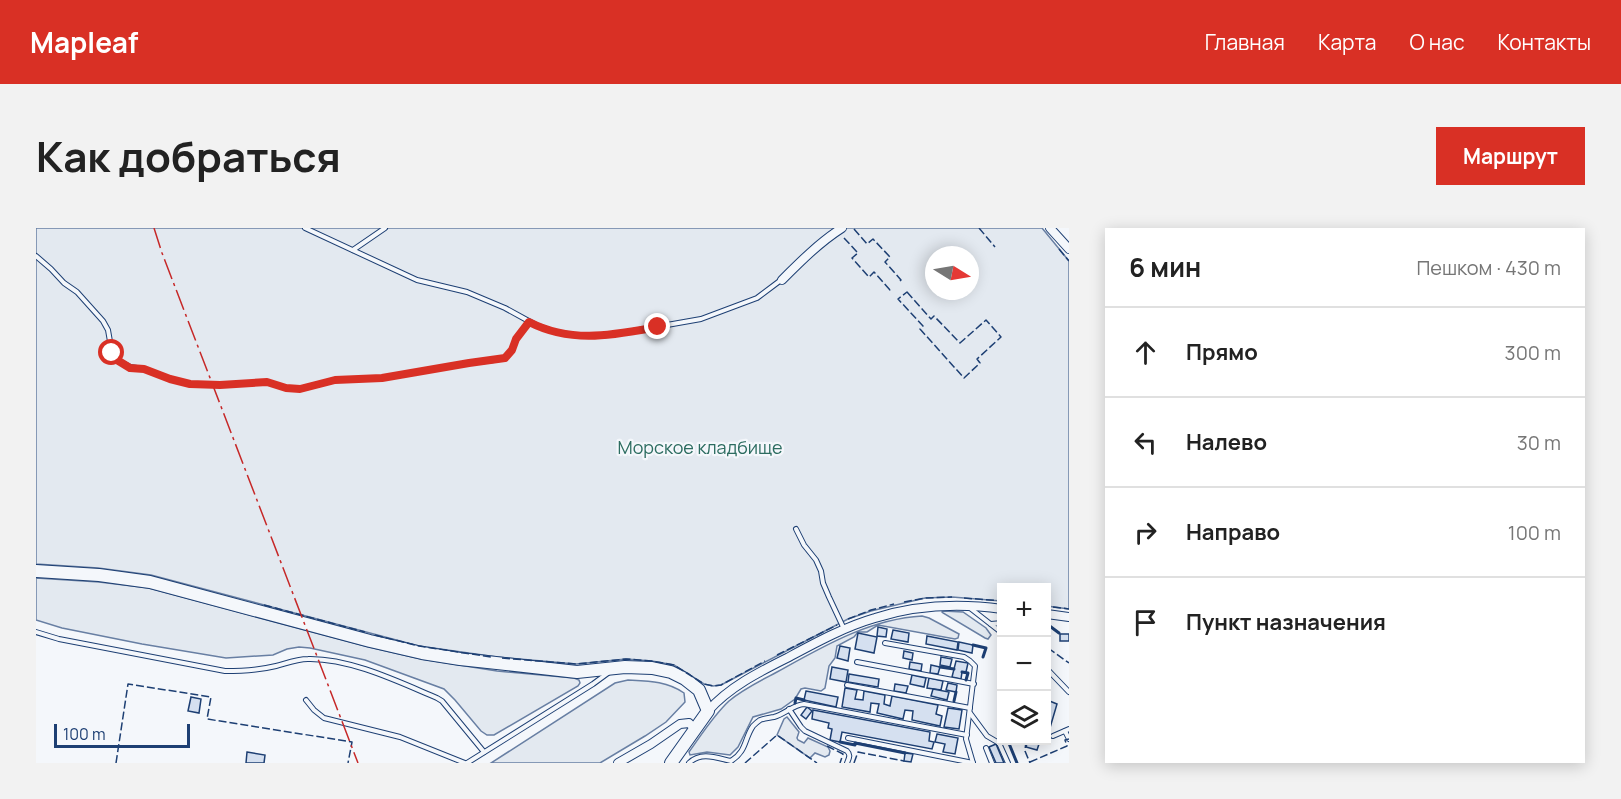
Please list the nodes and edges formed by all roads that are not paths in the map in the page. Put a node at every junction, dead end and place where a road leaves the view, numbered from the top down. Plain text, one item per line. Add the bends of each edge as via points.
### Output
1 (305, 228) edge
2 (386, 228) edge
3 (842, 228) edge
4 (1050, 228) edge
5 (1069, 249) edge
6 (353, 250) junction
7 (36, 256) edge
8 (782, 280) joint
9 (529, 322) junction
10 (796, 529) dead end
11 (36, 571) edge
12 (967, 606) junction
13 (997, 609) edge
14 (1051, 615) edge
15 (1069, 617) edge
16 (997, 623) edge
17 (990, 624) junction
18 (845, 629) junction
19 (997, 629) edge
20 (36, 632) edge
21 (885, 643) dead end
22 (857, 662) dead end
23 (614, 669) junction
24 (1051, 673) edge
25 (974, 684) junction
26 (847, 685) dead end
27 (1069, 692) edge
28 (306, 700) dead end
29 (789, 709) junction
30 (970, 710) junction
31 (708, 711) junction
32 (695, 729) junction
33 (1067, 730) edge
34 (967, 735) junction
35 (1053, 736) dead end
36 (848, 738) dead end
37 (1069, 738) edge
38 (986, 748) dead end
39 (484, 752) junction
40 (466, 763) edge
41 (618, 763) edge
42 (671, 763) edge
43 (689, 763) edge
44 (847, 763) edge
45 (973, 763) edge
46 (992, 763) edge
47 (1008, 763) edge

1 - 6 lane
2 - 6 lane
3 - 8 street
4 - 5 street
6 - 9 lane via 417,280 467,292
7 - 9 lane via 103,321 117,360 130,368 190,384 267,382 300,389 335,380 382,378 505,358
8 - 9 lane via 757,298 701,319 616,334 580,336
10 - 18 lane via 816,560
11 - 23 main road via 150,582 460,660 577,672
12 - 13 street
12 - 17 lane
12 - 18 street via 905,610
14 - 15 street
16 - 17 lane
17 - 19 lane
18 - 31 street via 744,681
20 - 39 lane via 225,671 307,659 372,671 442,701
21 - 25 lane via 964,657 976,668
22 - 25 lane
23 - 31 main road via 671,672 699,690
23 - 39 lane
24 - 27 lane
25 - 30 lane
26 - 30 lane
28 - 40 lane via 324,718 400,737
29 - 34 lane via 804,704
29 - 43 lane via 756,722 734,760 707,756
29 - 44 lane via 805,731 847,751
30 - 34 lane
30 - 47 lane via 987,736 999,743
31 - 32 main road
32 - 41 street via 689,723 680,724
32 - 42 main road
33 - 35 lane
33 - 37 lane
34 - 45 lane
36 - 45 lane
38 - 46 lane
39 - 40 lane

